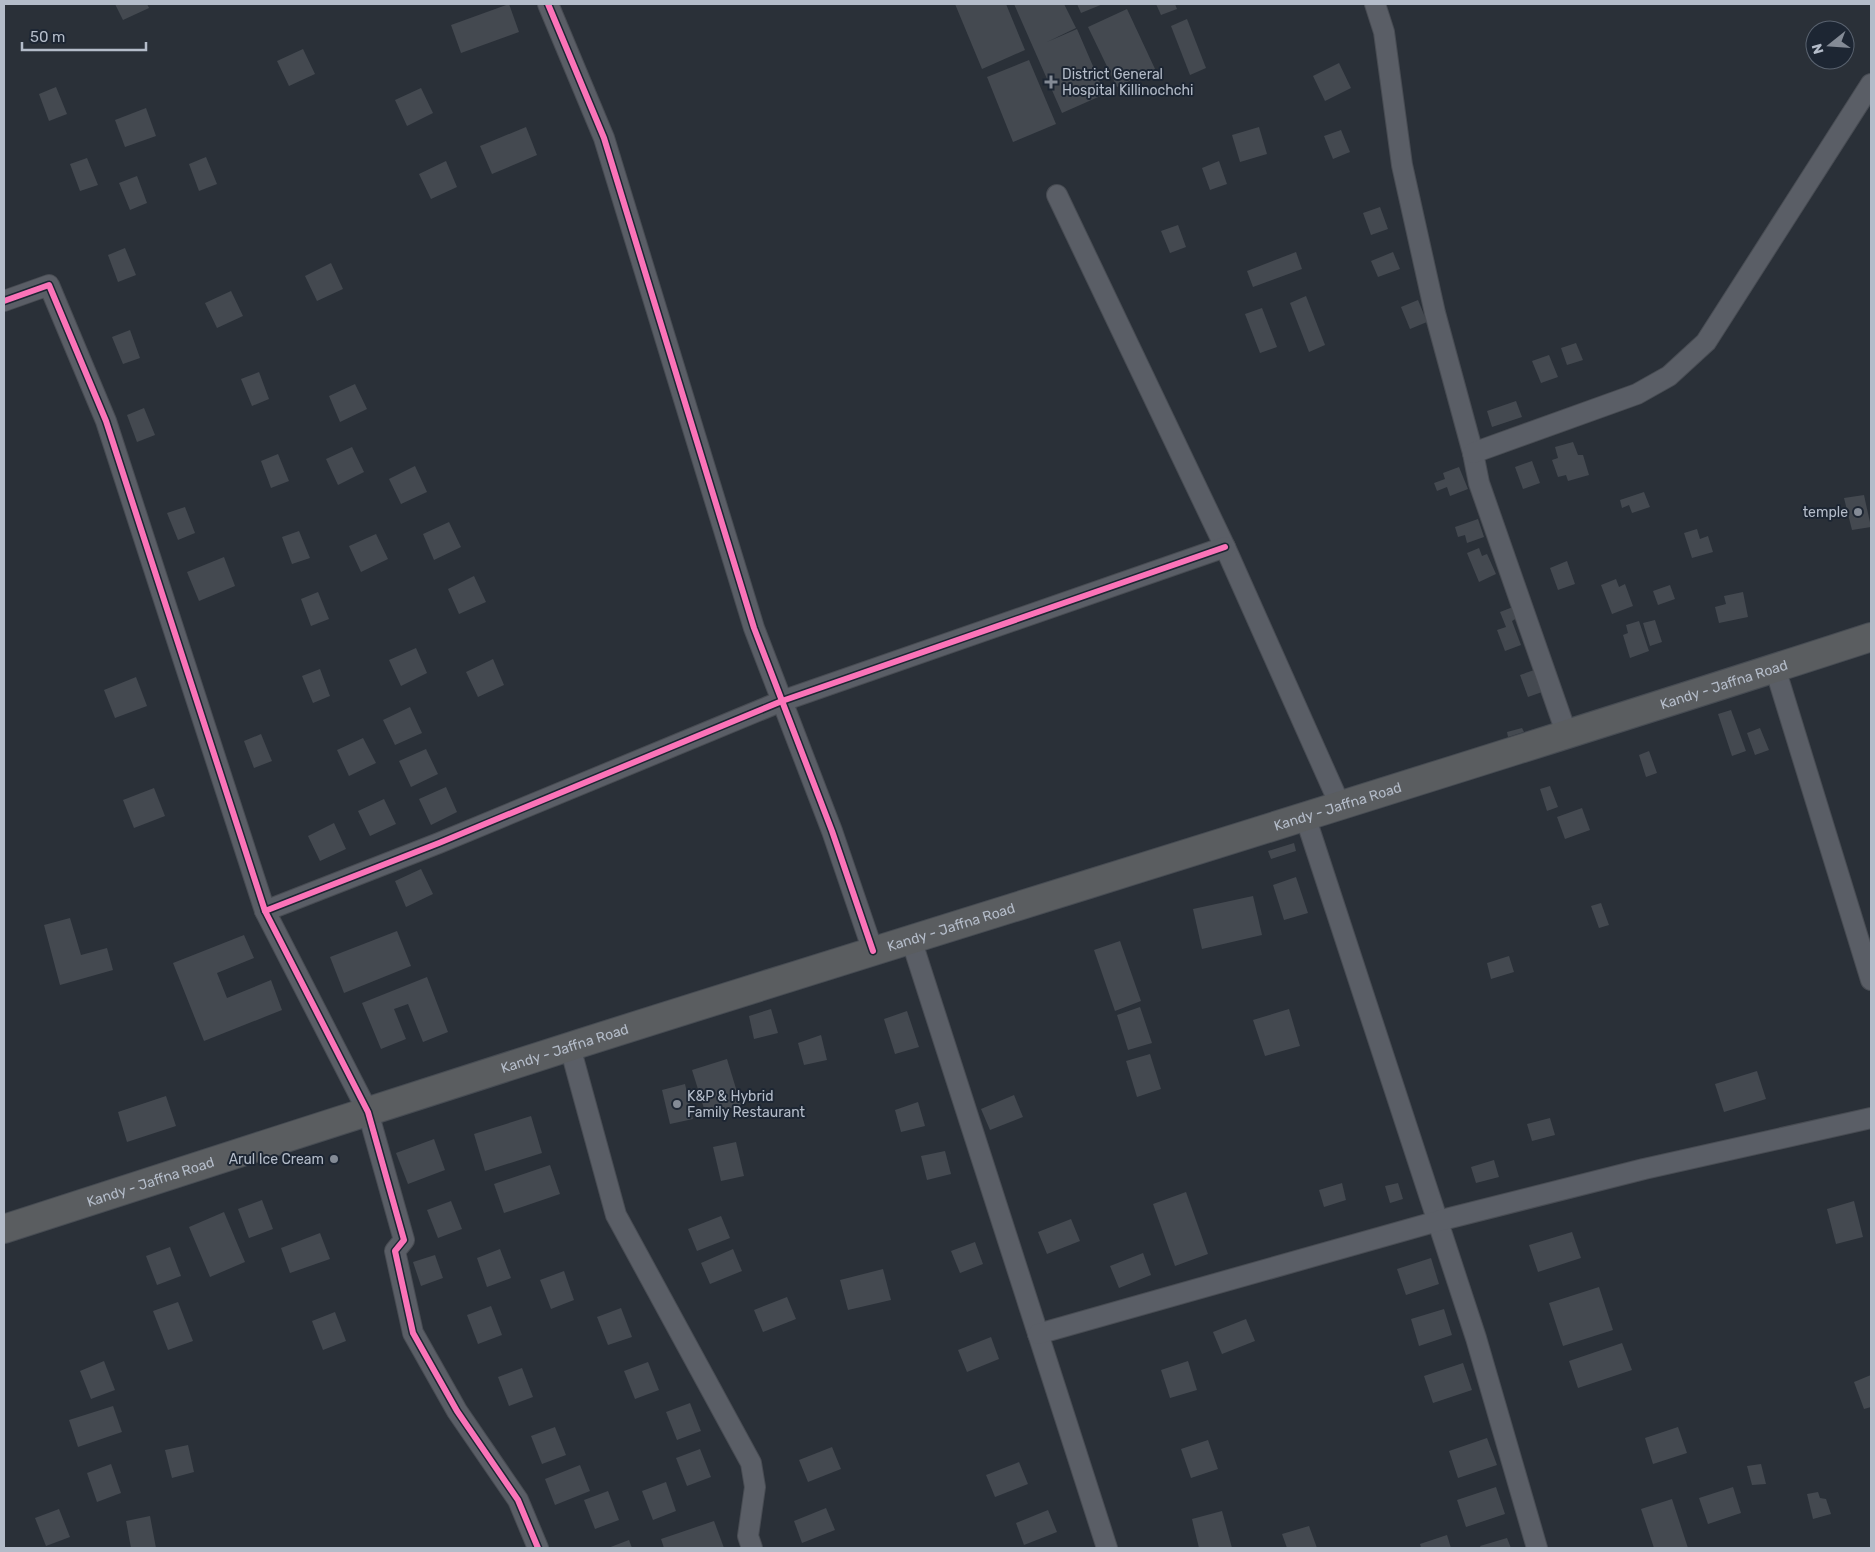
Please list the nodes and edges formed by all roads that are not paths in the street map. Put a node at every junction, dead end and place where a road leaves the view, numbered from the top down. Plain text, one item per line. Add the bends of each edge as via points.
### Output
1 (548, 4) edge
2 (1374, 4) edge
3 (1871, 84) edge
4 (1057, 195) dead end
5 (4, 301) edge
6 (1474, 453) junction
7 (1225, 548) junction
8 (1871, 637) edge
9 (1775, 668) junction
10 (782, 701) junction
11 (1567, 735) junction
12 (1340, 805) junction
13 (1305, 816) junction
14 (265, 911) junction
15 (911, 939) junction
16 (873, 951) junction
17 (1871, 980) edge
18 (570, 1047) junction
19 (368, 1112) junction
20 (1871, 1118) edge
21 (1438, 1222) junction
22 (4, 1229) edge
23 (1038, 1334) junction
24 (538, 1548) edge
25 (752, 1548) edge
26 (1107, 1548) edge
27 (1537, 1548) edge

1 - 10 street via 604,138 754,628
2 - 6 street via 1384,32 1402,165 1435,313
3 - 6 street via 1706,342 1669,376 1637,394
4 - 7 street
5 - 14 street via 49,285 53,294 106,421
6 - 11 street via 1479,483
7 - 10 street
7 - 12 street
8 - 9 highway, Kandy - Jaffna Road
9 - 11 highway, Kandy - Jaffna Road
9 - 17 street
10 - 14 street
10 - 16 street via 832,831
11 - 12 highway, Kandy - Jaffna Road
12 - 13 highway, Kandy - Jaffna Road
13 - 15 highway, Kandy - Jaffna Road
13 - 21 street
14 - 19 street
15 - 16 highway, Kandy - Jaffna Road
15 - 23 street
16 - 18 highway, Kandy - Jaffna Road
18 - 19 highway, Kandy - Jaffna Road
18 - 25 street via 616,1215 751,1463 755,1487 748,1536
19 - 22 highway, Kandy - Jaffna Road
19 - 24 street via 404,1240 396,1251 413,1333 457,1412 518,1500
20 - 21 street via 1644,1169
21 - 23 street
21 - 27 street via 1476,1338
23 - 26 street

